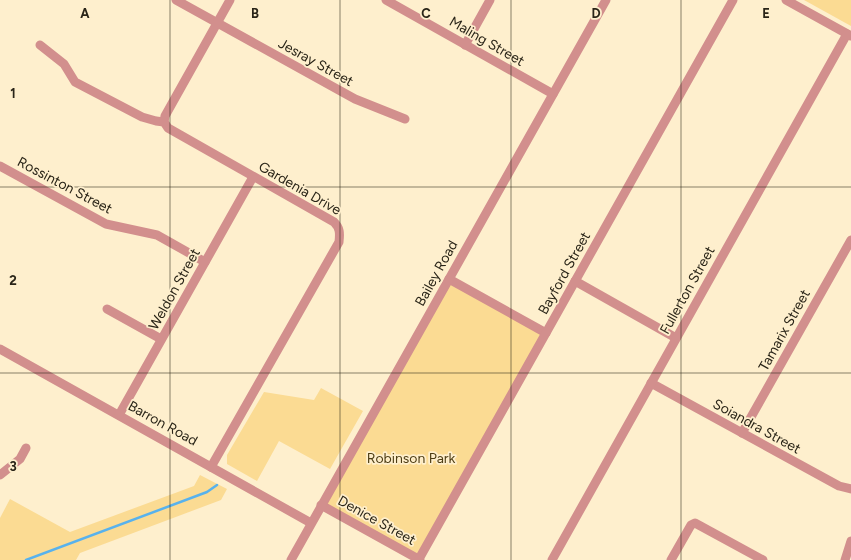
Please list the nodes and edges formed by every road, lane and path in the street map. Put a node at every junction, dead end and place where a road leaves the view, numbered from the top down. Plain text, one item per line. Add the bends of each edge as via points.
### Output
1 (176, 0) edge
2 (230, 0) edge
3 (386, 0) edge
4 (490, 0) edge
5 (606, 0) edge
6 (733, 0) edge
7 (786, 0) edge
8 (217, 23) junction
9 (849, 35) edge
10 (40, 45) dead end
11 (465, 45) junction
12 (552, 94) junction
13 (405, 118) dead end
14 (164, 122) junction
15 (0, 166) edge
16 (253, 177) junction
17 (851, 240) edge
18 (205, 262) junction
19 (449, 279) junction
20 (575, 281) junction
21 (107, 309) dead end
22 (546, 333) junction
23 (676, 338) junction
24 (161, 339) junction
25 (0, 349) edge
26 (651, 383) junction
27 (119, 415) junction
28 (742, 433) junction
29 (26, 448) dead end
30 (211, 467) junction
31 (0, 476) edge
32 (851, 489) edge
33 (321, 505) junction
34 (311, 523) junction
35 (851, 541) edge
36 (291, 560) edge
37 (419, 560) edge
38 (552, 560) edge
39 (671, 560) edge
40 (763, 560) edge
41 (845, 560) edge

1 - 8 street, Jesray Street
2 - 8 street
3 - 11 street, Maling Street
4 - 11 street
5 - 12 street, Bailey Road
6 - 20 street, Bayford Street
7 - 9 street
8 - 13 street, Jesray Street via 355,99
8 - 14 street
9 - 23 street, Fullerton Street
10 - 14 street, Gardenia Drive via 64,64 75,82 142,117
11 - 12 street, Maling Street
12 - 19 street, Bailey Road
14 - 16 street, Gardenia Drive via 168,128
15 - 18 street, Rossinton Street via 106,224 157,235
16 - 18 street, Weldon Street
16 - 30 street, Gardenia Drive via 334,222 339,227 339,242
17 - 28 street, Tamarix Street
18 - 24 street, Weldon Street
19 - 22 street
19 - 33 street, Bailey Road
20 - 22 street, Bayford Street
20 - 23 street
21 - 24 street
22 - 37 street, Bayford Street
23 - 26 street, Fullerton Street
24 - 27 street, Weldon Street
25 - 27 street, Barron Road
26 - 28 street, Soiandra Street
26 - 38 street, Fullerton Street
27 - 30 street, Barron Road
28 - 32 street, Soiandra Street via 839,486
29 - 31 street via 20,459
30 - 34 street, Barron Road
33 - 34 street, Bailey Road
33 - 37 street, Denice Street
34 - 36 street, Bailey Road
35 - 41 street
39 - 40 street via 691,525 695,523

